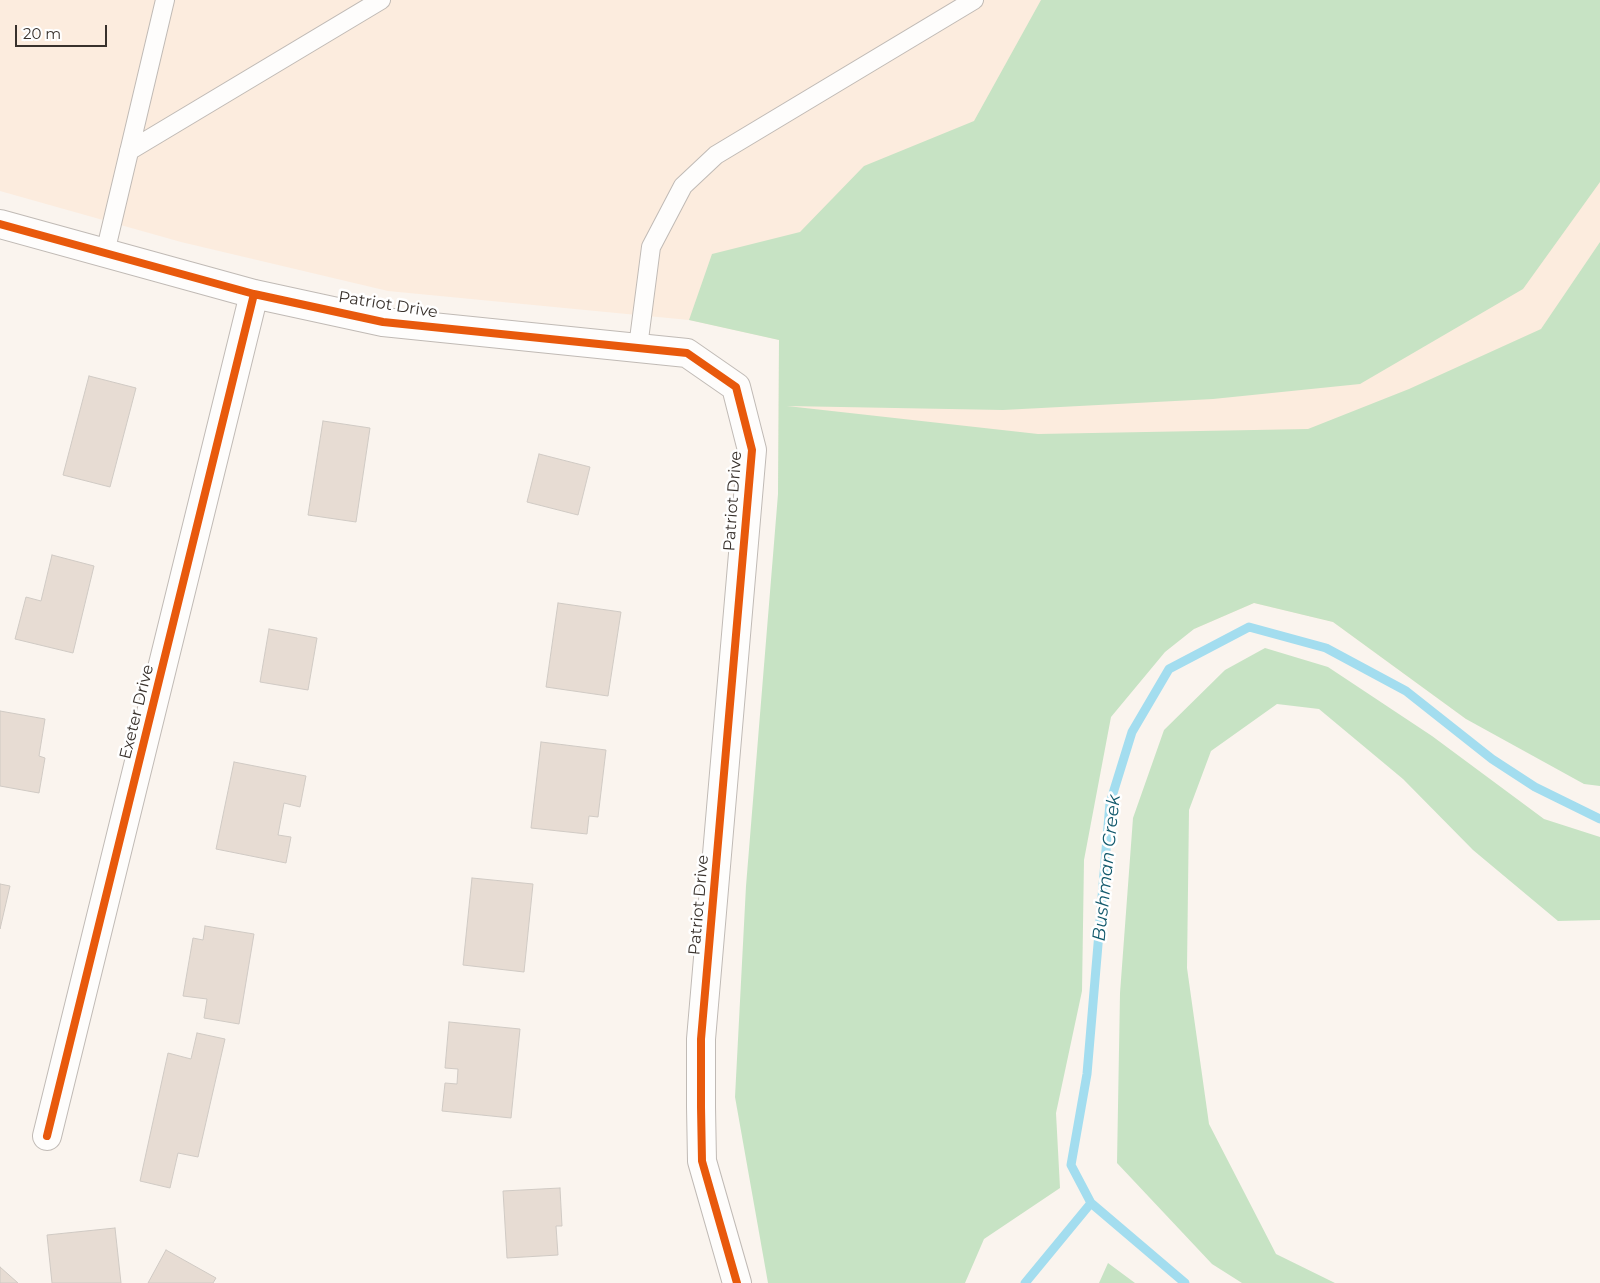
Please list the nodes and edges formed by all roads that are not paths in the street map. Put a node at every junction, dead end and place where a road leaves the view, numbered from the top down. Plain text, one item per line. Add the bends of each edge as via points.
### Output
1 (165, 0) edge
2 (381, 0) edge
3 (974, 0) edge
4 (130, 151) junction
5 (0, 224) edge
6 (105, 253) junction
7 (254, 294) junction
8 (638, 347) junction
9 (47, 1136) dead end
10 (737, 1283) edge

1 - 4 lane
2 - 4 lane
3 - 8 lane via 716,155 683,186 651,247
4 - 6 lane
5 - 6 street, Patriot Drive
6 - 7 street, Patriot Drive
7 - 8 street, Patriot Drive via 382,322
7 - 9 street, Exeter Drive
8 - 10 street, Patriot Drive via 687,353 736,387 752,450 701,1039 702,1161

